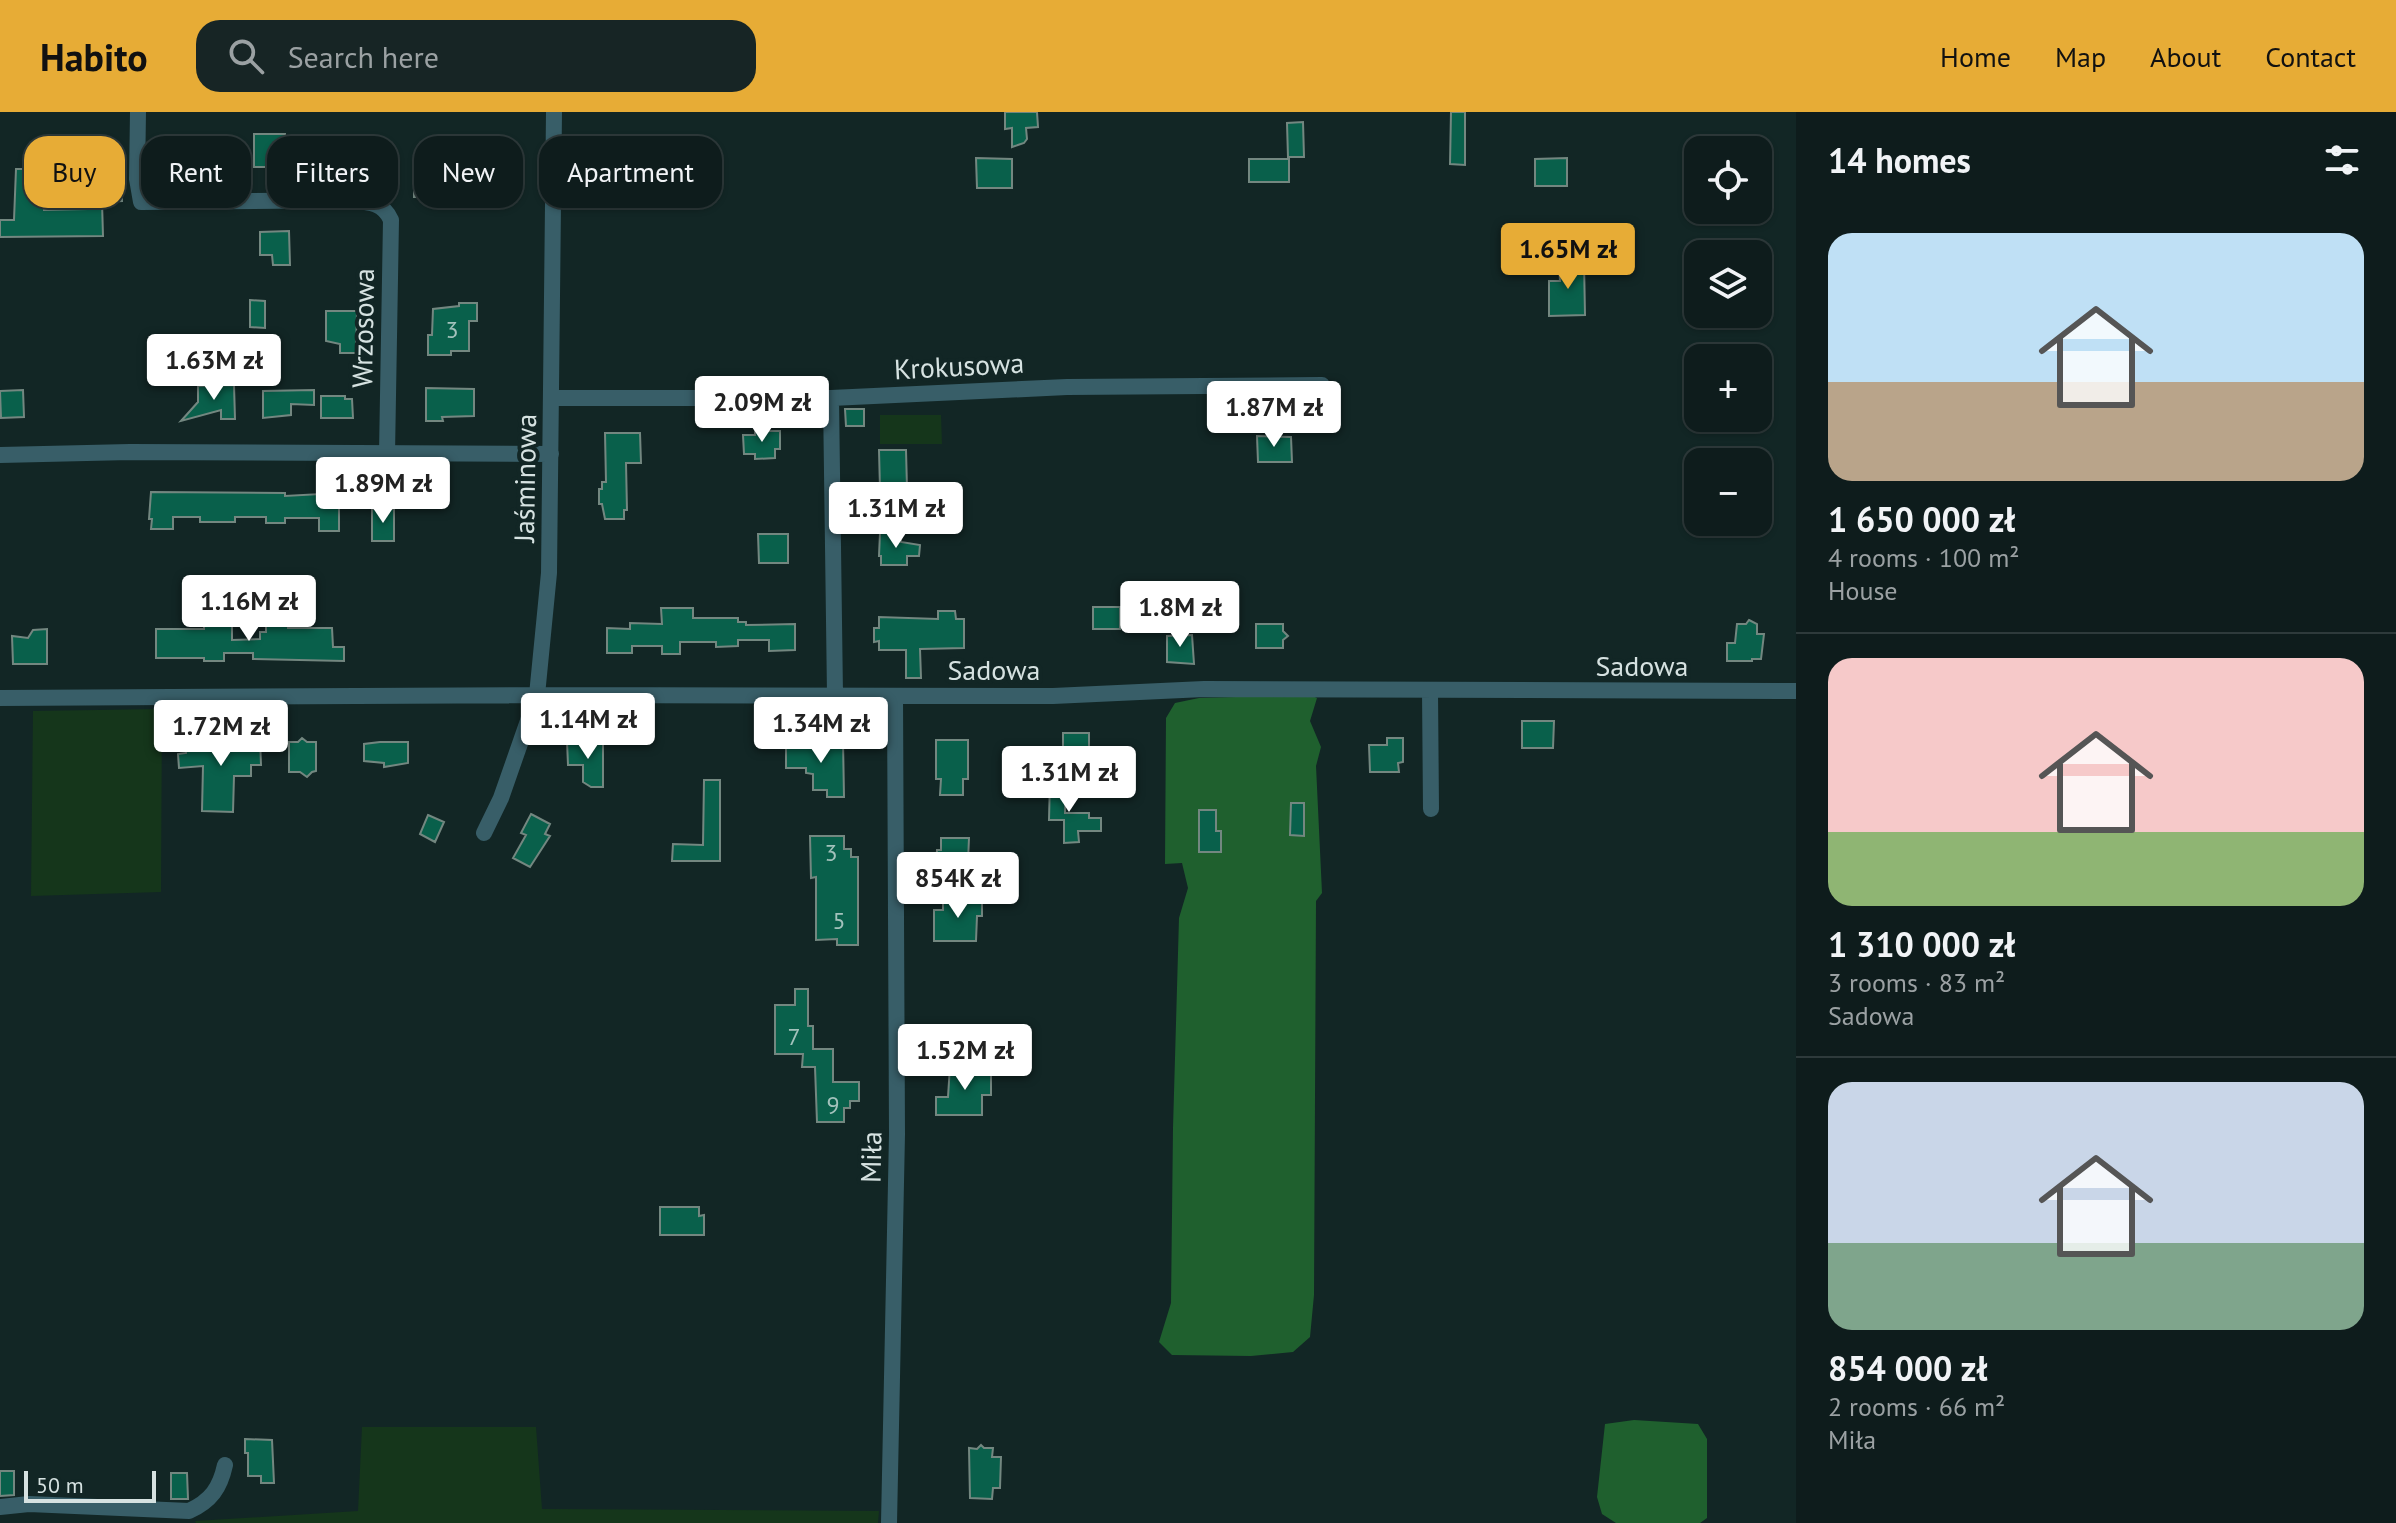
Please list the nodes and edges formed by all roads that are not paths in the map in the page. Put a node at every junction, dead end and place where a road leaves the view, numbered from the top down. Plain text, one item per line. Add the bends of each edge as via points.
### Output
1 (138, 112) edge
2 (554, 112) edge
3 (1322, 385) dead end
4 (551, 398) junction
5 (831, 398) junction
6 (387, 454) junction
7 (551, 454) junction
8 (0, 455) edge
9 (1430, 691) junction
10 (1796, 691) edge
11 (537, 695) junction
12 (835, 695) junction
13 (895, 696) junction
14 (0, 698) edge
15 (1431, 809) dead end
16 (484, 833) dead end
17 (225, 1465) dead end
18 (0, 1507) edge
19 (889, 1523) edge

1 - 6 street, Wrzosowa via 141,202 350,200 387,212
2 - 4 street, Jaśminowa
3 - 5 street, Krokusowa via 1067,387
4 - 5 street, Krokusowa
4 - 7 street, Jaśminowa
5 - 12 street
6 - 7 street
6 - 8 street
7 - 11 street, Jaśminowa via 549,573
9 - 10 street, Sadowa
9 - 13 street, Sadowa via 1204,689
9 - 15 street
11 - 12 street, Sadowa
11 - 14 street, Sadowa
11 - 16 street, Jaśminowa
12 - 13 street, Sadowa
13 - 19 street, Miła via 897,1134
17 - 18 street via 214,1494 189,1511

